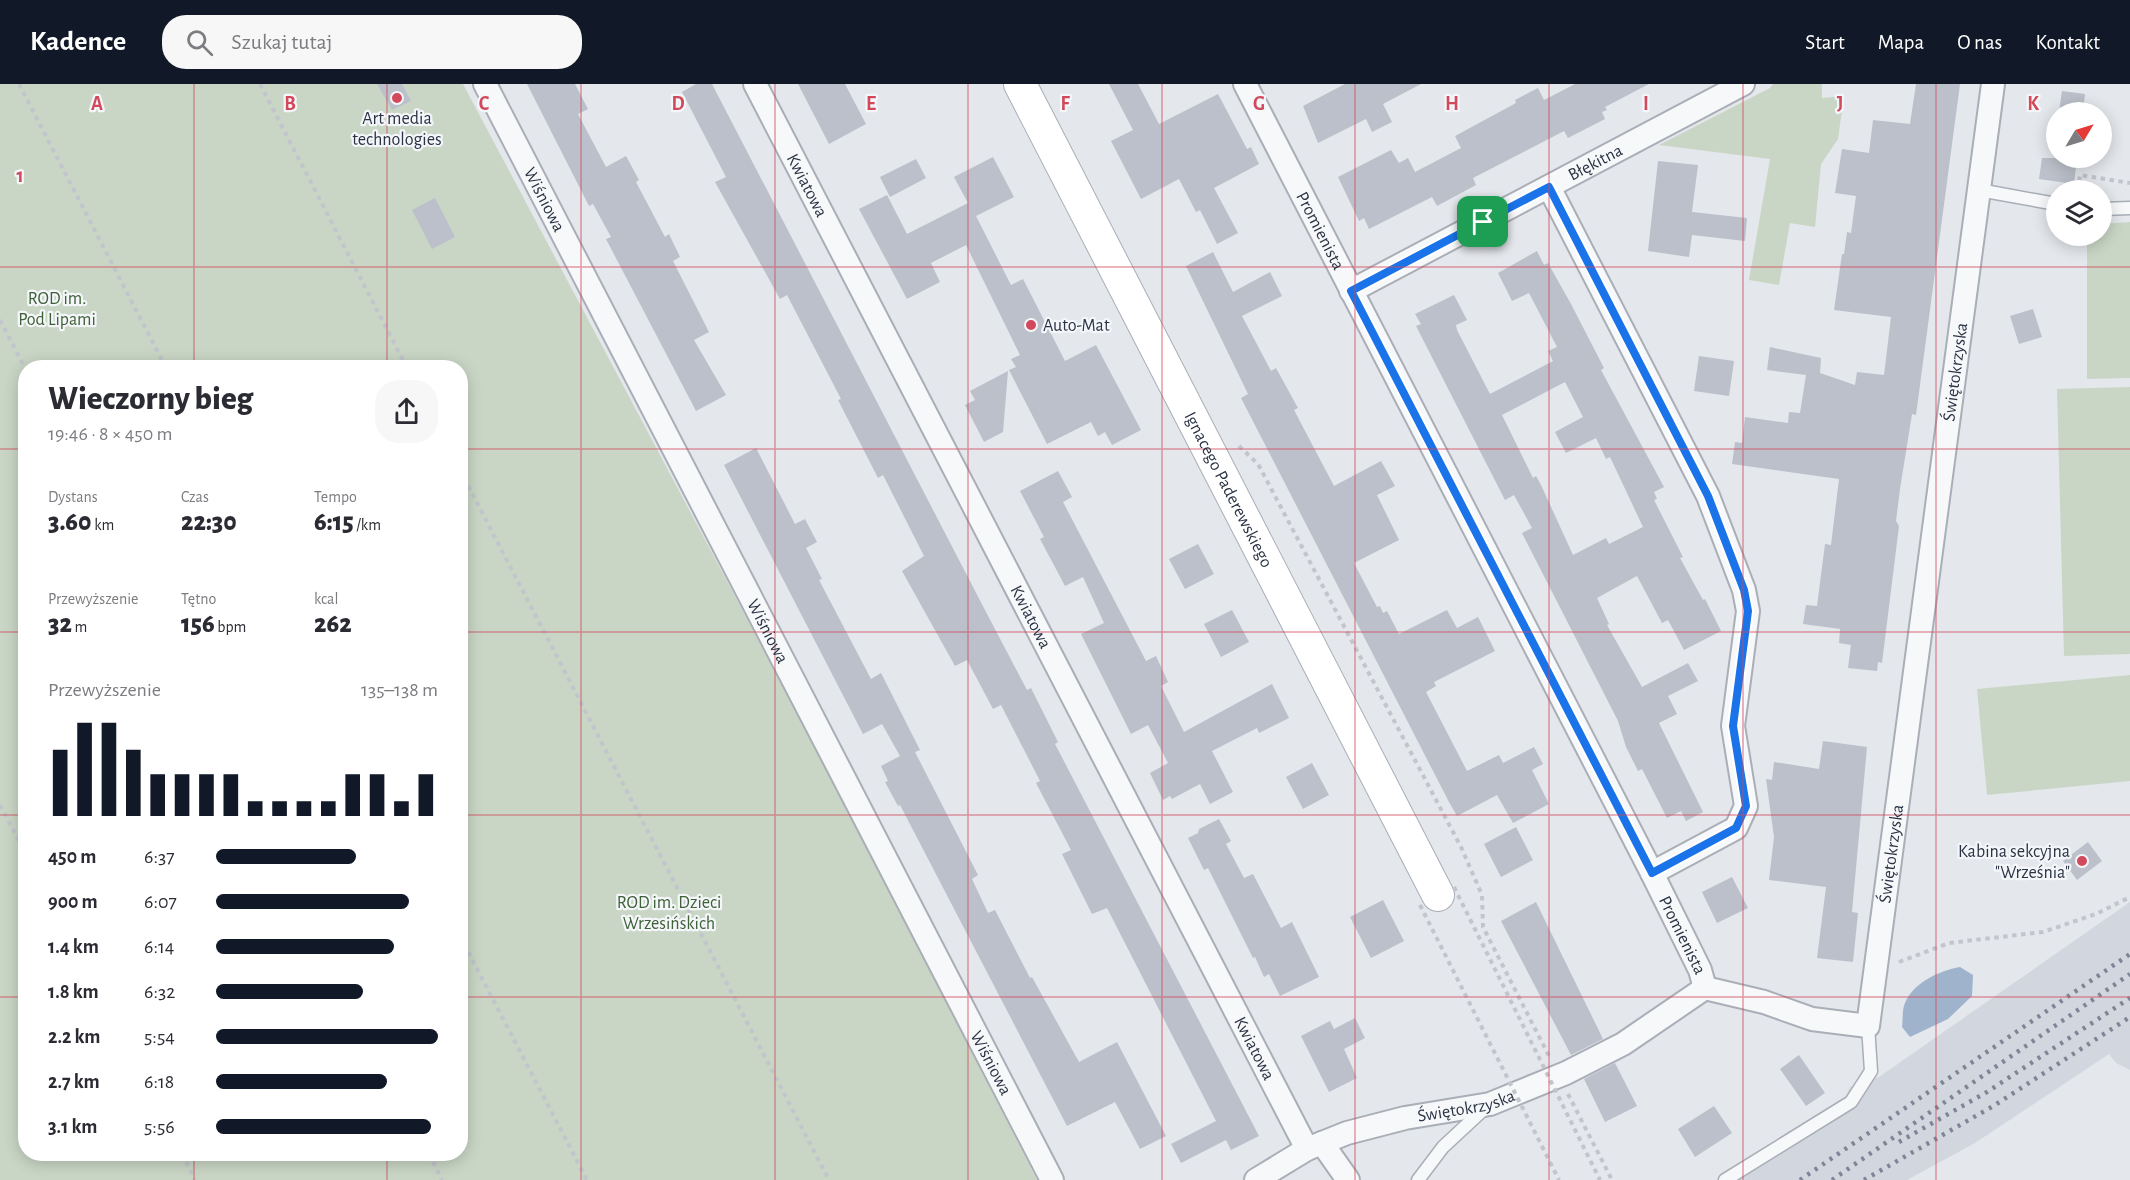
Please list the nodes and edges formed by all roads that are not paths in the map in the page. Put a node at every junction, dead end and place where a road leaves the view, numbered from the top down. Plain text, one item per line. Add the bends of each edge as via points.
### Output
1 (486, 84) edge
2 (755, 84) edge
3 (1020, 84) edge
4 (1743, 84) edge
5 (1993, 84) edge
6 (1250, 86) edge
7 (1549, 187) junction
8 (1979, 190) junction
9 (2046, 202) edge
10 (2130, 208) edge
11 (2112, 209) edge
12 (1351, 291) junction
13 (1652, 873) junction
14 (1437, 896) road end
15 (1705, 988) junction
16 (1868, 1026) junction
17 (1490, 1104) junction
18 (1315, 1146) junction
19 (1052, 1180) edge
20 (1256, 1180) edge
21 (1348, 1180) edge
22 (1418, 1180) edge
23 (1725, 1180) edge

1 - 19 street, Wiśniowa
2 - 18 street, Kwiatowa
3 - 14 street, Ignacego Paderewskiego
4 - 7 street, Błękitna
5 - 8 street, Świętokrzyska
6 - 12 street, Promienista
7 - 12 street, Błękitna
7 - 13 street via 1708,496 1744,590 1748,611 1733,726 1746,794 1743,817 1736,828
8 - 9 lane
8 - 16 street, Świętokrzyska
10 - 11 lane
12 - 13 street, Promienista
13 - 15 street, Promienista
15 - 16 street via 1812,1019
15 - 17 street, Świętokrzyska via 1623,1044
16 - 23 lane via 1870,1071 1851,1102
17 - 18 street, Świętokrzyska via 1405,1118
17 - 22 lane via 1443,1147
18 - 20 street
18 - 21 street, Kwiatowa

